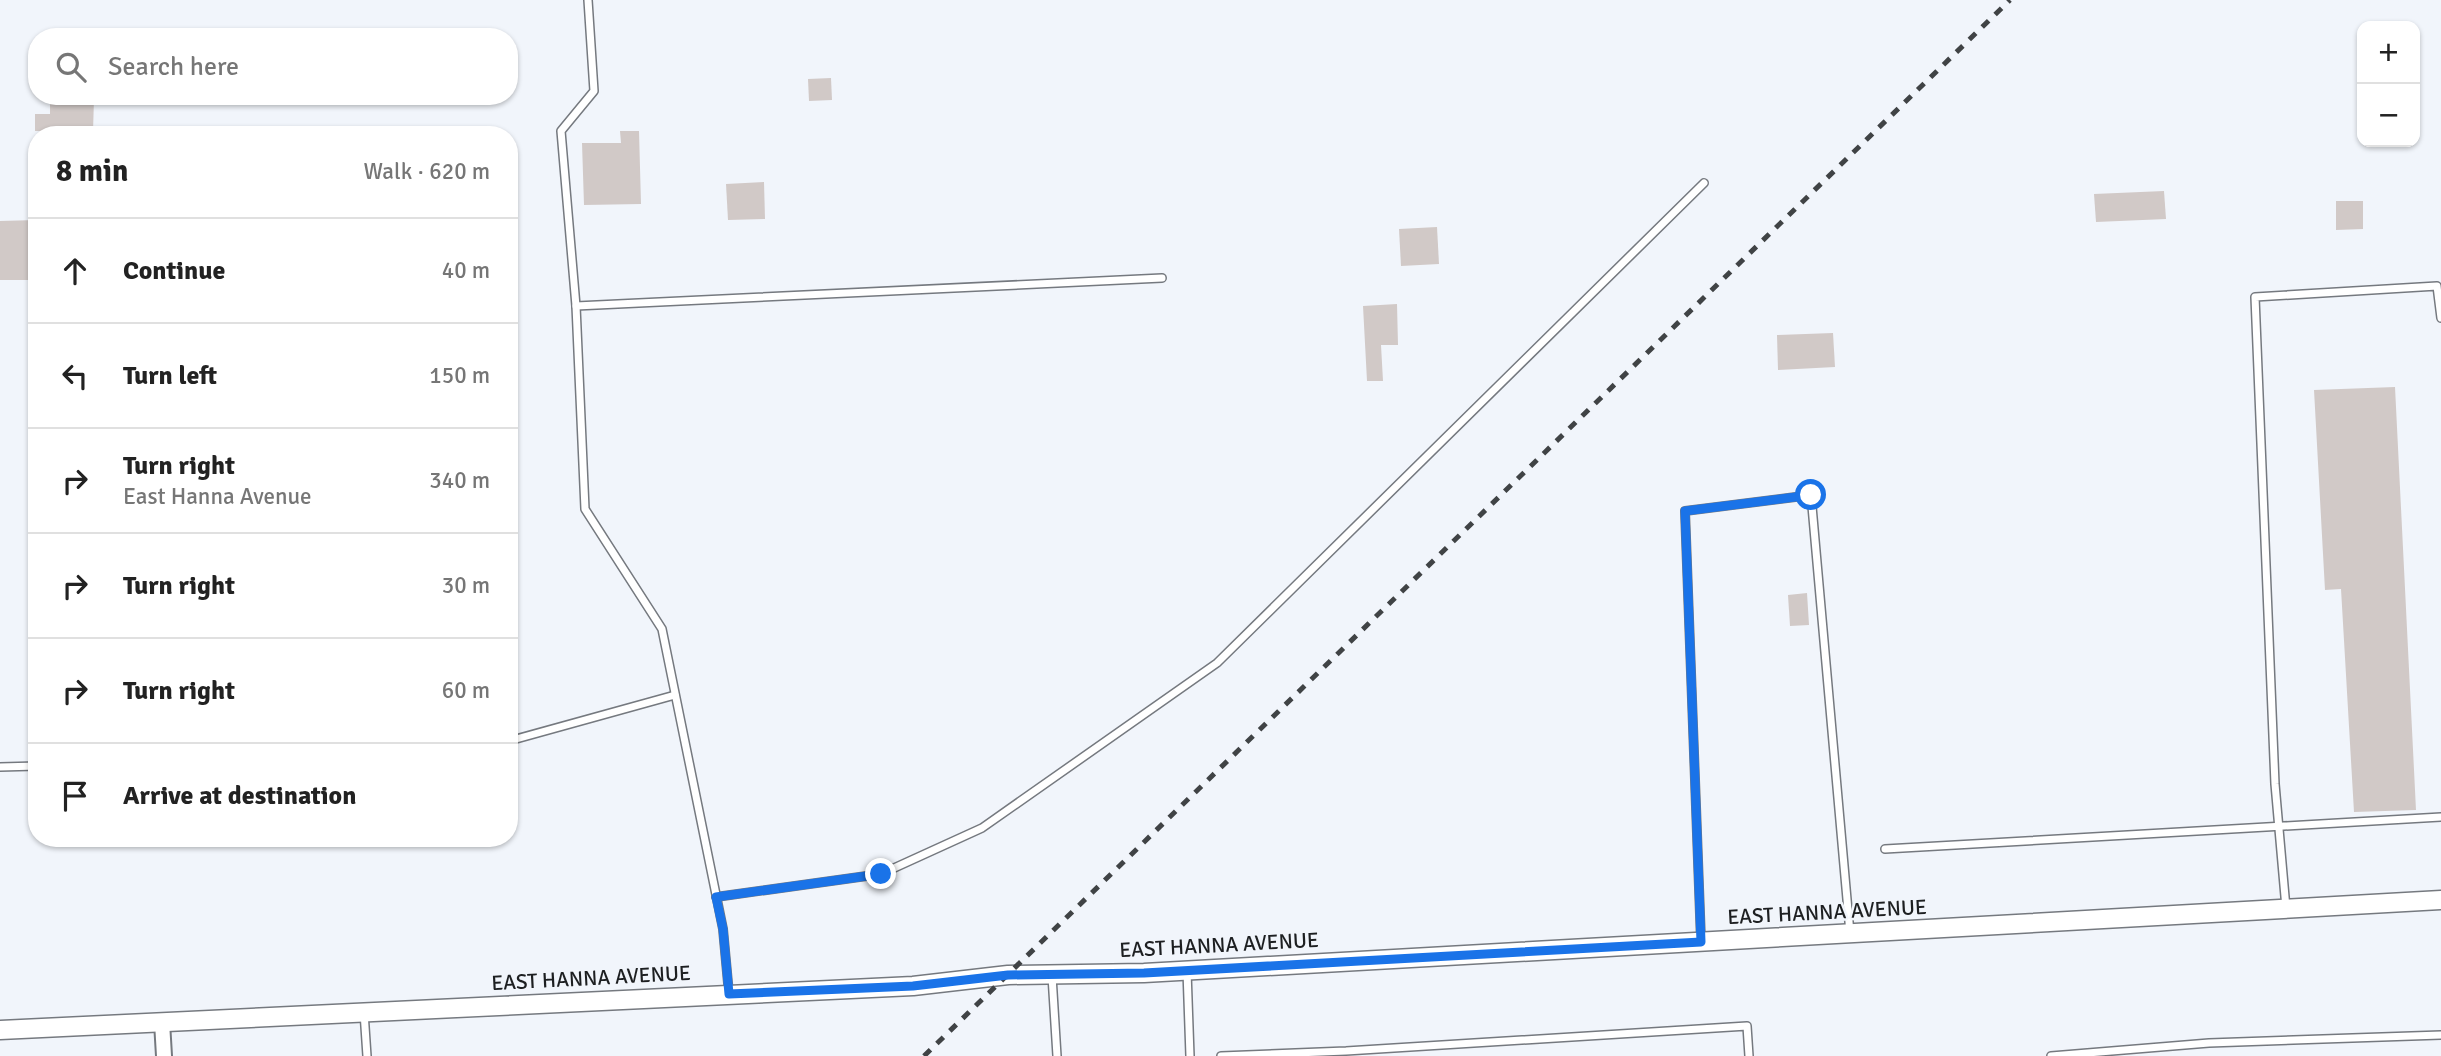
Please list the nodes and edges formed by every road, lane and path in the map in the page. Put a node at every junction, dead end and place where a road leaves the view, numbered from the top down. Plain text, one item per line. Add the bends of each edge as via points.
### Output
1 (588, 0) edge
2 (1704, 183) dead end
3 (1162, 278) dead end
4 (576, 306) junction
5 (2441, 318) edge
6 (675, 695) junction
7 (518, 739) edge
8 (28, 765) edge
9 (0, 767) edge
10 (2441, 817) edge
11 (2278, 828) junction
12 (1885, 849) dead end
13 (716, 897) junction
14 (2441, 900) edge
15 (2286, 909) junction
16 (1850, 934) junction
17 (1701, 942) junction
18 (1187, 971) junction
19 (1052, 975) junction
20 (729, 994) junction
21 (364, 1012) junction
22 (162, 1022) junction
23 (0, 1030) edge
24 (2441, 1035) edge
25 (1346, 1053) edge
26 (164, 1056) edge
27 (367, 1056) edge
28 (1057, 1056) edge
29 (1190, 1056) edge
30 (1221, 1056) edge
31 (1749, 1056) edge
32 (2051, 1056) edge

1 - 4 lane via 594,91 561,131
2 - 13 lane via 1217,663 982,828 881,874
3 - 4 lane
4 - 6 lane via 585,509 662,629
5 - 11 lane via 2437,286 2255,297
6 - 7 lane
6 - 13 lane
8 - 9 lane
10 - 11 lane
11 - 12 lane
11 - 15 lane
13 - 20 lane
14 - 15 street, EAST HANNA AVENUE
15 - 16 street, EAST HANNA AVENUE
16 - 17 street, EAST HANNA AVENUE
16 - 17 lane via 1811,495 1685,511
17 - 18 street, EAST HANNA AVENUE
18 - 19 street, EAST HANNA AVENUE
18 - 29 lane
19 - 20 street, EAST HANNA AVENUE
19 - 28 lane
20 - 21 street, EAST HANNA AVENUE
21 - 22 street, EAST HANNA AVENUE
21 - 27 lane
22 - 23 street, EAST HANNA AVENUE
22 - 26 street
24 - 32 lane via 2209,1042
25 - 30 lane
25 - 31 lane via 1747,1026

